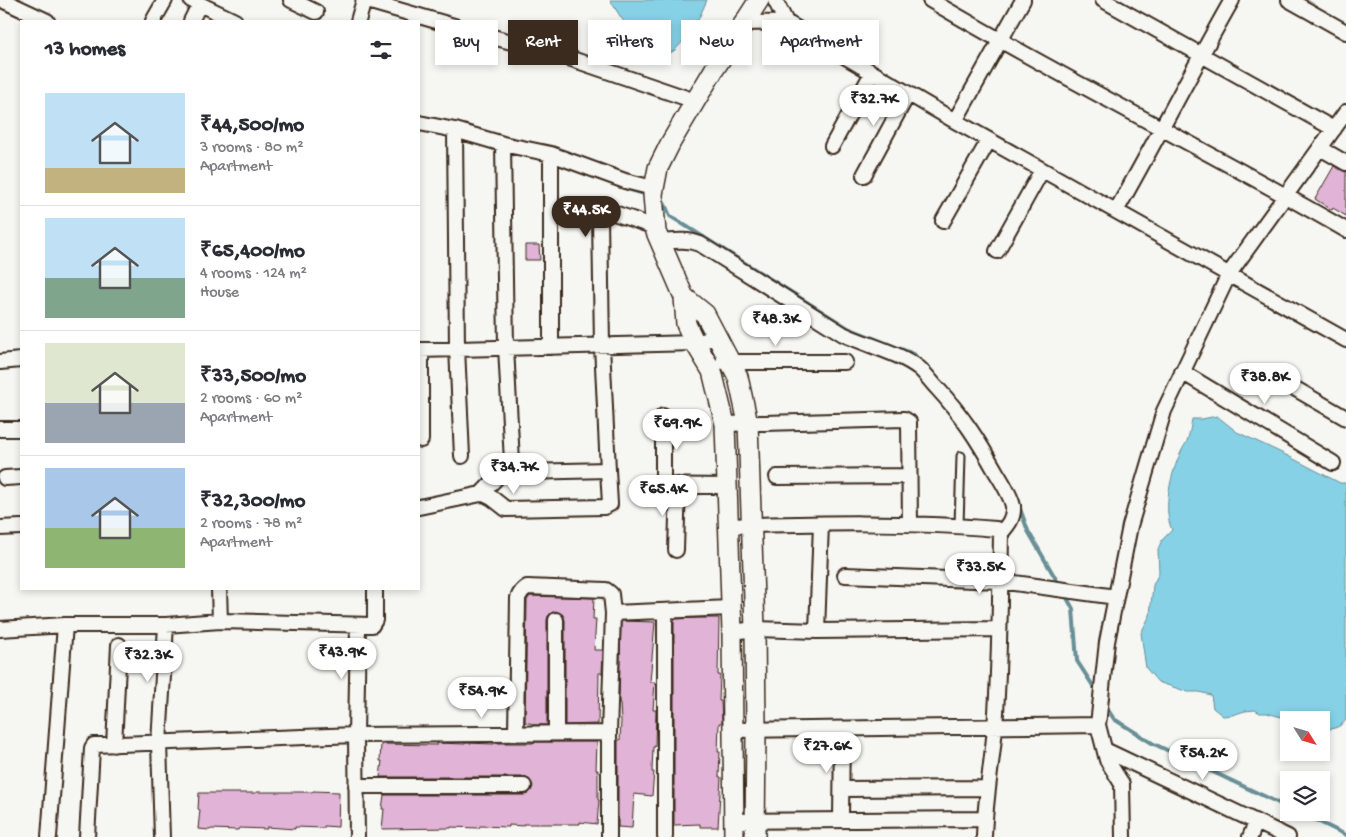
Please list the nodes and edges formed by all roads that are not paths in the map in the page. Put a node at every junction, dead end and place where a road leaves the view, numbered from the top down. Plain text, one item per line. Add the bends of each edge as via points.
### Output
1 (2, 0) edge
2 (165, 0) edge
3 (291, 0) edge
4 (364, 0) edge
5 (759, 0) edge
6 (775, 0) edge
7 (930, 0) edge
8 (1023, 0) edge
9 (1103, 0) edge
10 (1232, 0) edge
11 (1289, 0) edge
12 (195, 2) edge
13 (316, 12) dead end
14 (46, 20) edge
15 (154, 20) edge
16 (191, 20) edge
17 (234, 20) edge
18 (358, 20) edge
19 (746, 20) edge
20 (785, 20) edge
21 (1346, 32) edge
22 (1000, 41) junction
23 (1201, 54) junction
24 (718, 65) edge
25 (859, 65) edge
26 (872, 73) junction
27 (908, 94) junction
28 (695, 101) junction
29 (1346, 112) edge
30 (955, 121) junction
31 (420, 123) edge
32 (1334, 128) junction
33 (1162, 129) junction
34 (455, 130) junction
35 (989, 140) junction
36 (503, 144) junction
37 (832, 146) dead end
38 (1320, 148) junction
39 (551, 154) junction
40 (1346, 163) edge
41 (1042, 170) junction
42 (864, 174) dead end
43 (653, 191) junction
44 (1286, 196) junction
45 (1116, 211) junction
46 (943, 221) dead end
47 (1346, 230) edge
48 (657, 231) junction
49 (997, 250) dead end
50 (1229, 274) junction
51 (684, 297) junction
52 (717, 337) junction
53 (1346, 340) edge
54 (695, 343) junction
55 (602, 345) junction
56 (506, 347) junction
57 (551, 347) junction
58 (457, 348) junction
59 (420, 350) edge
60 (20, 360) edge
61 (0, 362) edge
62 (707, 362) junction
63 (730, 362) junction
64 (845, 362) dead end
65 (1182, 372) junction
66 (1275, 377) dead end
67 (663, 416) dead end
68 (1346, 418) edge
69 (748, 423) junction
70 (725, 424) junction
71 (20, 428) edge
72 (0, 429) edge
73 (421, 440) dead end
74 (462, 456) dead end
75 (961, 456) dead end
76 (512, 462) junction
77 (1333, 463) dead end
78 (608, 470) junction
79 (909, 476) junction
80 (20, 477) edge
81 (777, 477) dead end
82 (6, 478) dead end
83 (638, 485) dead end
84 (662, 485) junction
85 (678, 485) junction
86 (727, 486) junction
87 (481, 494) junction
88 (420, 507) edge
89 (821, 524) junction
90 (910, 524) junction
91 (752, 525) junction
92 (728, 526) junction
93 (959, 526) junction
94 (20, 527) edge
95 (0, 528) edge
96 (1001, 533) junction
97 (676, 550) dead end
98 (845, 575) dead end
99 (1000, 581) junction
100 (219, 590) edge
101 (375, 590) edge
102 (1116, 598) junction
103 (730, 608) junction
104 (665, 611) junction
105 (613, 612) junction
106 (556, 620) dead end
107 (220, 621) junction
108 (65, 625) junction
109 (166, 625) junction
110 (358, 625) junction
111 (0, 629) edge
112 (755, 629) junction
113 (999, 629) junction
114 (818, 631) junction
115 (732, 632) junction
116 (119, 645) dead end
117 (1098, 725) junction
118 (995, 726) junction
119 (842, 728) junction
120 (733, 730) junction
121 (756, 730) junction
122 (516, 733) junction
123 (556, 733) junction
124 (609, 733) junction
125 (356, 735) junction
126 (159, 743) junction
127 (114, 745) junction
128 (1105, 750) junction
129 (356, 786) junction
130 (524, 786) dead end
131 (988, 788) junction
132 (842, 789) junction
133 (984, 819) junction
134 (841, 820) junction
135 (1256, 822) junction
136 (734, 829) edge
137 (755, 829) edge
138 (49, 837) edge
139 (87, 837) edge
140 (162, 837) edge
141 (357, 837) edge
142 (609, 837) edge
143 (665, 837) edge
144 (984, 837) edge
145 (1124, 837) edge
146 (1250, 837) edge
147 (1288, 837) edge

1 - 14 street
2 - 15 street
3 - 13 street
4 - 18 street
4 - 28 street via 560,55
5 - 19 street
6 - 20 street
7 - 22 street
8 - 22 street
9 - 23 street
10 - 23 street
11 - 21 street
12 - 16 street
12 - 17 street
22 - 30 street
22 - 33 street
23 - 32 street
23 - 33 street
24 - 28 street
25 - 26 street
26 - 27 street
26 - 37 street
27 - 30 street
27 - 42 street
28 - 43 street via 658,168
29 - 32 street
30 - 35 street
31 - 34 street
32 - 38 street
33 - 44 street
33 - 45 street
34 - 36 street
34 - 58 street
35 - 41 street
35 - 46 street
36 - 39 street
36 - 56 street
38 - 40 street
38 - 44 street
39 - 43 street
39 - 57 street
41 - 45 street
41 - 49 street
43 - 48 street
44 - 47 street
44 - 50 street
45 - 50 street
48 - 51 street
48 - 55 street via 611,212 604,212 600,218
48 - 96 street via 700,244 843,334 904,358 920,369 956,409 1003,484 1013,506 1009,525
50 - 53 street
50 - 65 street
51 - 52 street via 705,314
51 - 54 street via 686,324
52 - 54 street
52 - 63 street
54 - 55 street
54 - 62 street
55 - 57 street
55 - 78 street
56 - 57 street
56 - 58 street
56 - 76 street
58 - 59 street
58 - 74 street
59 - 73 street
60 - 61 street
62 - 63 street
62 - 70 street
63 - 64 street
63 - 69 street via 738,377
65 - 77 street
65 - 102 street via 1164,411 1130,526
66 - 68 street
67 - 84 street
69 - 70 street
69 - 79 street via 904,419 909,422
69 - 91 street
70 - 86 street
71 - 72 street
75 - 93 lane
76 - 78 street via 515,469 525,472
76 - 87 street
78 - 87 street via 610,504 604,508 506,509 486,494
79 - 81 street
79 - 90 street
80 - 82 street
83 - 84 street
84 - 85 street
85 - 86 street
85 - 97 street
86 - 92 street
87 - 88 street
89 - 90 street
89 - 91 street
89 - 114 street
90 - 93 street
91 - 92 street
91 - 112 street
92 - 103 street
93 - 96 street via 996,529
94 - 95 street
96 - 99 street
98 - 99 street
99 - 102 street
99 - 113 street
100 - 107 street
101 - 110 street via 375,620 372,625
102 - 117 street via 1107,642
103 - 104 street
103 - 115 street
104 - 105 street
104 - 143 street
105 - 122 street via 611,594 606,590 523,589 518,598
105 - 124 street
106 - 123 street
107 - 109 street
107 - 110 street
108 - 109 street
108 - 111 street
108 - 138 street
109 - 126 street
110 - 125 street
112 - 114 street
112 - 115 street
112 - 121 street
113 - 114 street
113 - 118 street
115 - 120 street
116 - 127 street
117 - 118 street
117 - 128 street
118 - 119 street
118 - 131 street
119 - 121 street
119 - 132 street
120 - 121 street
120 - 136 street
121 - 137 street
122 - 123 street
122 - 125 street
123 - 124 street
124 - 142 street
125 - 126 street
125 - 129 street
126 - 127 street
126 - 140 street
127 - 139 street via 94,745 92,748
128 - 135 street
128 - 145 street via 1107,760 1122,784
129 - 130 street
129 - 141 street
131 - 132 street
131 - 133 street
132 - 134 street
133 - 134 street
133 - 144 street
134 - 137 street
135 - 146 street
135 - 147 street
136 - 137 street

